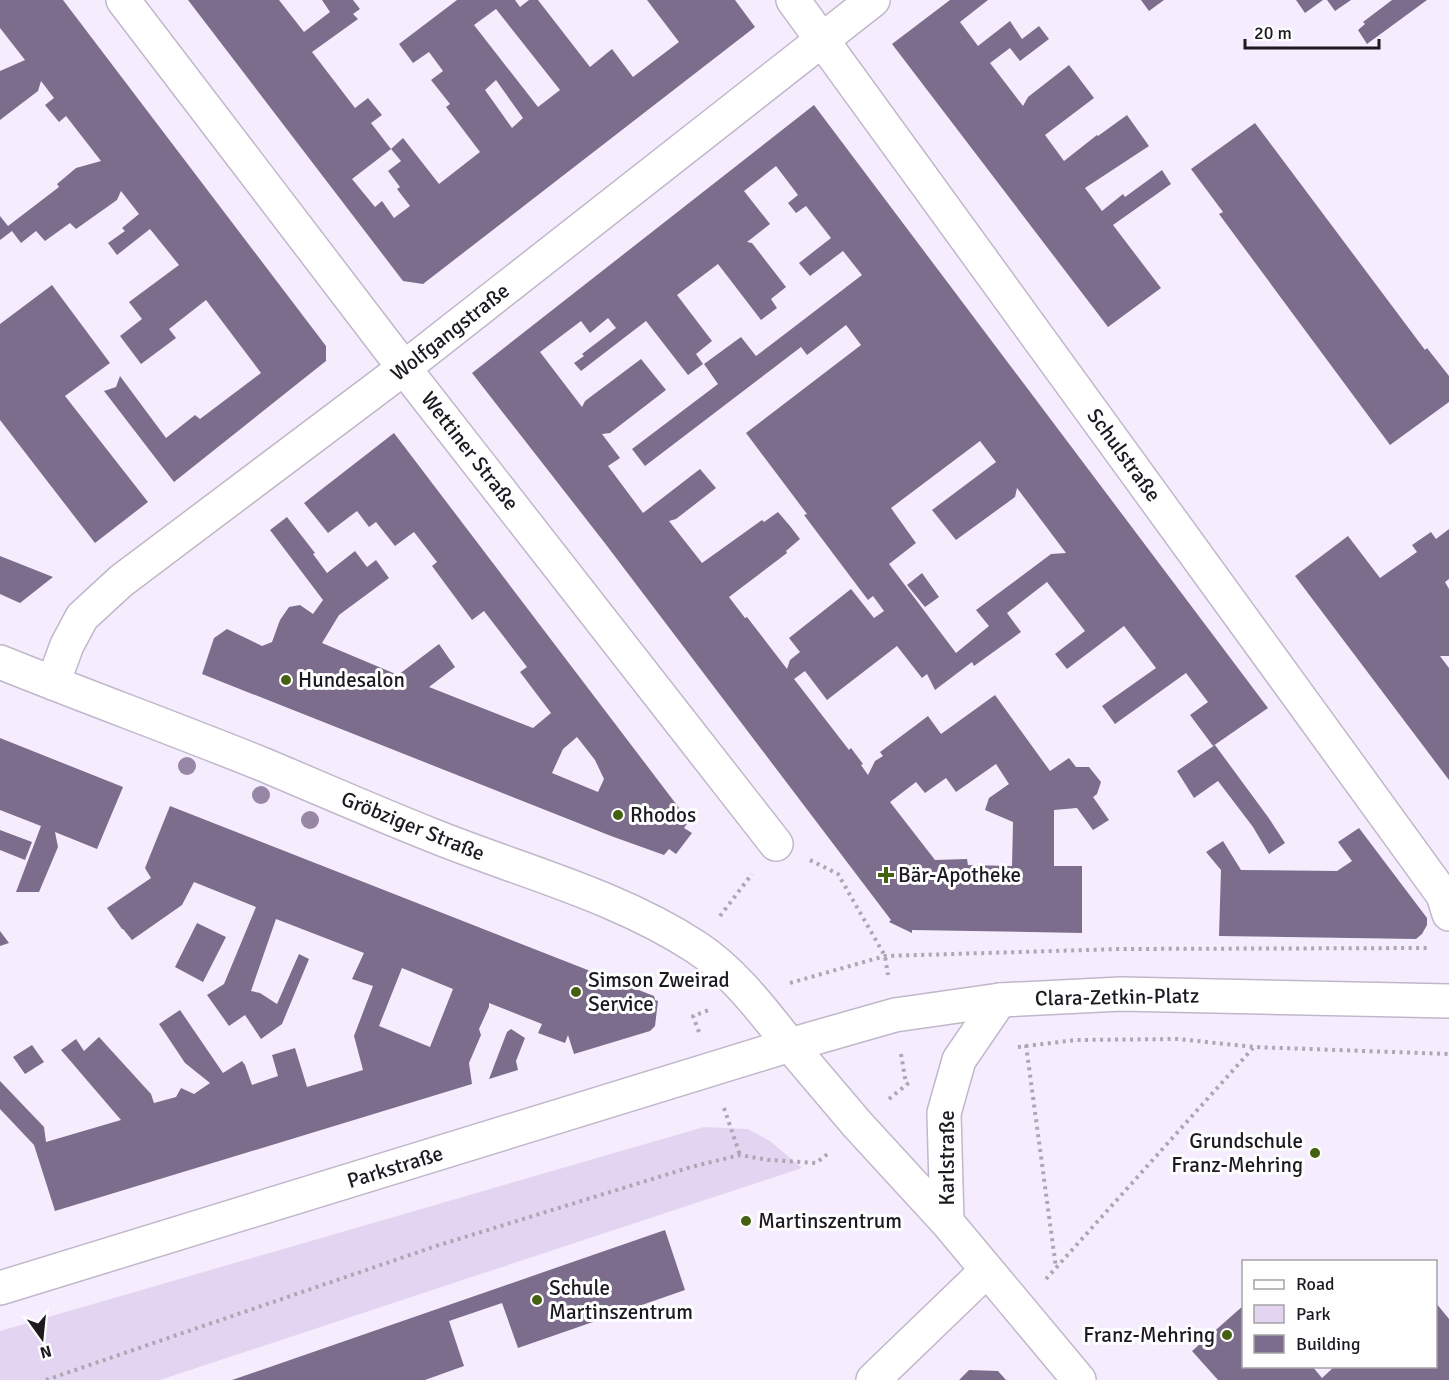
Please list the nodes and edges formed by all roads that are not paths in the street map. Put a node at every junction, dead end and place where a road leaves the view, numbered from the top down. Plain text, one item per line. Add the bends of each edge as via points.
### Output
1 (123, 0) edge
2 (793, 0) edge
3 (873, 0) edge
4 (823, 40) junction
5 (404, 368) junction
6 (0, 662) edge
7 (53, 684) junction
8 (776, 844) road end
9 (1449, 914) edge
10 (1449, 996) edge
11 (1000, 1000) junction
12 (1449, 1001) edge
13 (790, 1045) junction
14 (947, 1222) junction
15 (986, 1271) junction
16 (0, 1288) edge
17 (873, 1380) edge
18 (1079, 1380) edge

1 - 5 street, Wettiner Straße
2 - 4 street, Schulstraße
3 - 4 street, Wolfgangstraße
4 - 5 street, Wolfgangstraße
4 - 9 street, Schulstraße via 1443,895
5 - 7 street, Wolfgangstraße via 121,581 82,617
5 - 8 street, Wettiner Straße
6 - 7 street, Gröbziger Straße
7 - 13 street, Gröbziger Straße via 262,764 435,837 600,898 652,922 715,962 749,995
10 - 12 street
11 - 12 street, Clara-Zetkin-Platz via 1121,994
11 - 13 street, Clara-Zetkin-Platz via 895,1015
11 - 14 street, Karlstraße via 959,1060 944,1113
13 - 14 street, Karlstraße
13 - 16 street, Parkstraße
14 - 15 street, Karlstraße
15 - 17 street
15 - 18 street, Karlstraße

